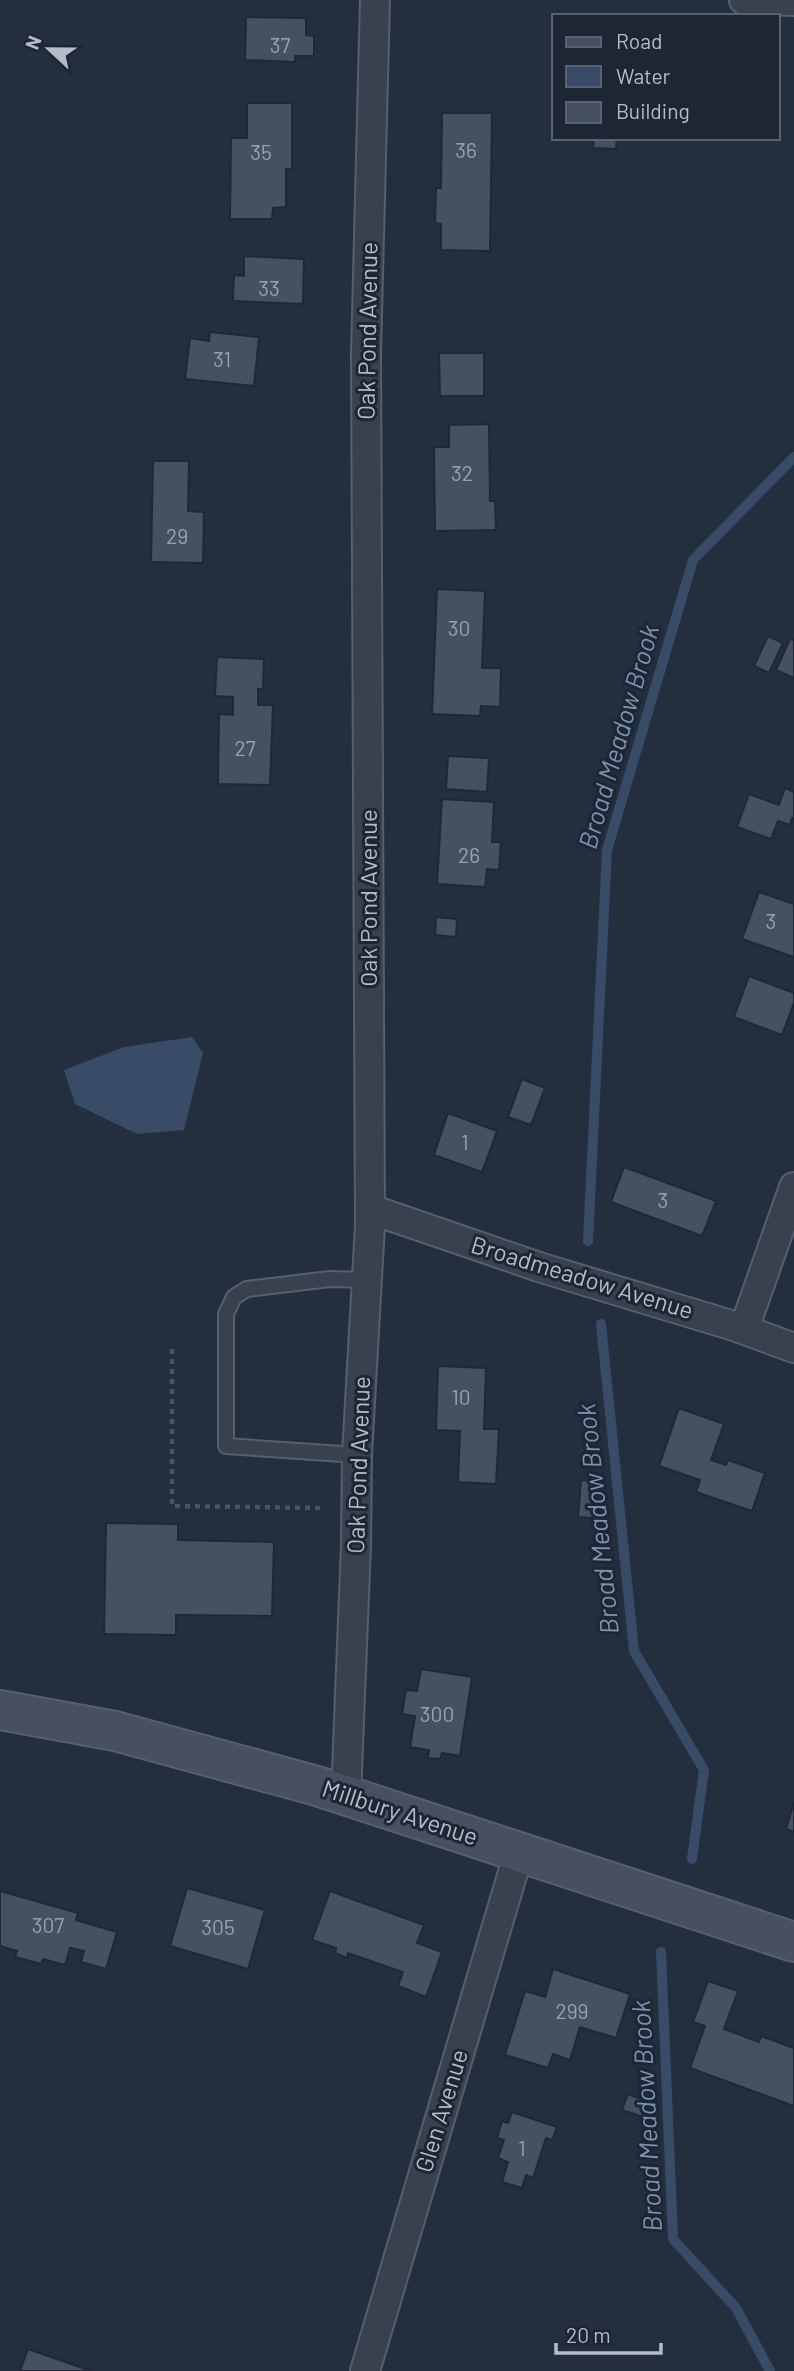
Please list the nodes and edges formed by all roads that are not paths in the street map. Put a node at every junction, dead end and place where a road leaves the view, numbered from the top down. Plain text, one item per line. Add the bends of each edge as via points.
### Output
1 (375, 0) edge
2 (744, 0) edge
3 (794, 1) edge
4 (794, 1187) edge
5 (370, 1209) junction
6 (368, 1280) junction
7 (744, 1329) junction
8 (794, 1348) edge
9 (357, 1455) junction
10 (0, 1710) edge
11 (346, 1796) junction
12 (519, 1852) junction
13 (794, 1941) edge
14 (365, 2371) edge

1 - 5 street, Oak Pond Avenue via 366,354
2 - 3 street
4 - 7 street
5 - 6 street, Oak Pond Avenue
5 - 7 street, Broadmeadow Avenue via 539,1267
6 - 9 street, Oak Pond Avenue
6 - 9 lane via 330,1279 247,1289 234,1297 226,1314 226,1446
7 - 8 street, Broadmeadow Avenue
9 - 11 street, Oak Pond Avenue
10 - 11 main road, Millbury Avenue via 115,1731
11 - 12 main road, Millbury Avenue
12 - 13 main road, Millbury Avenue
12 - 14 street, Glen Avenue

